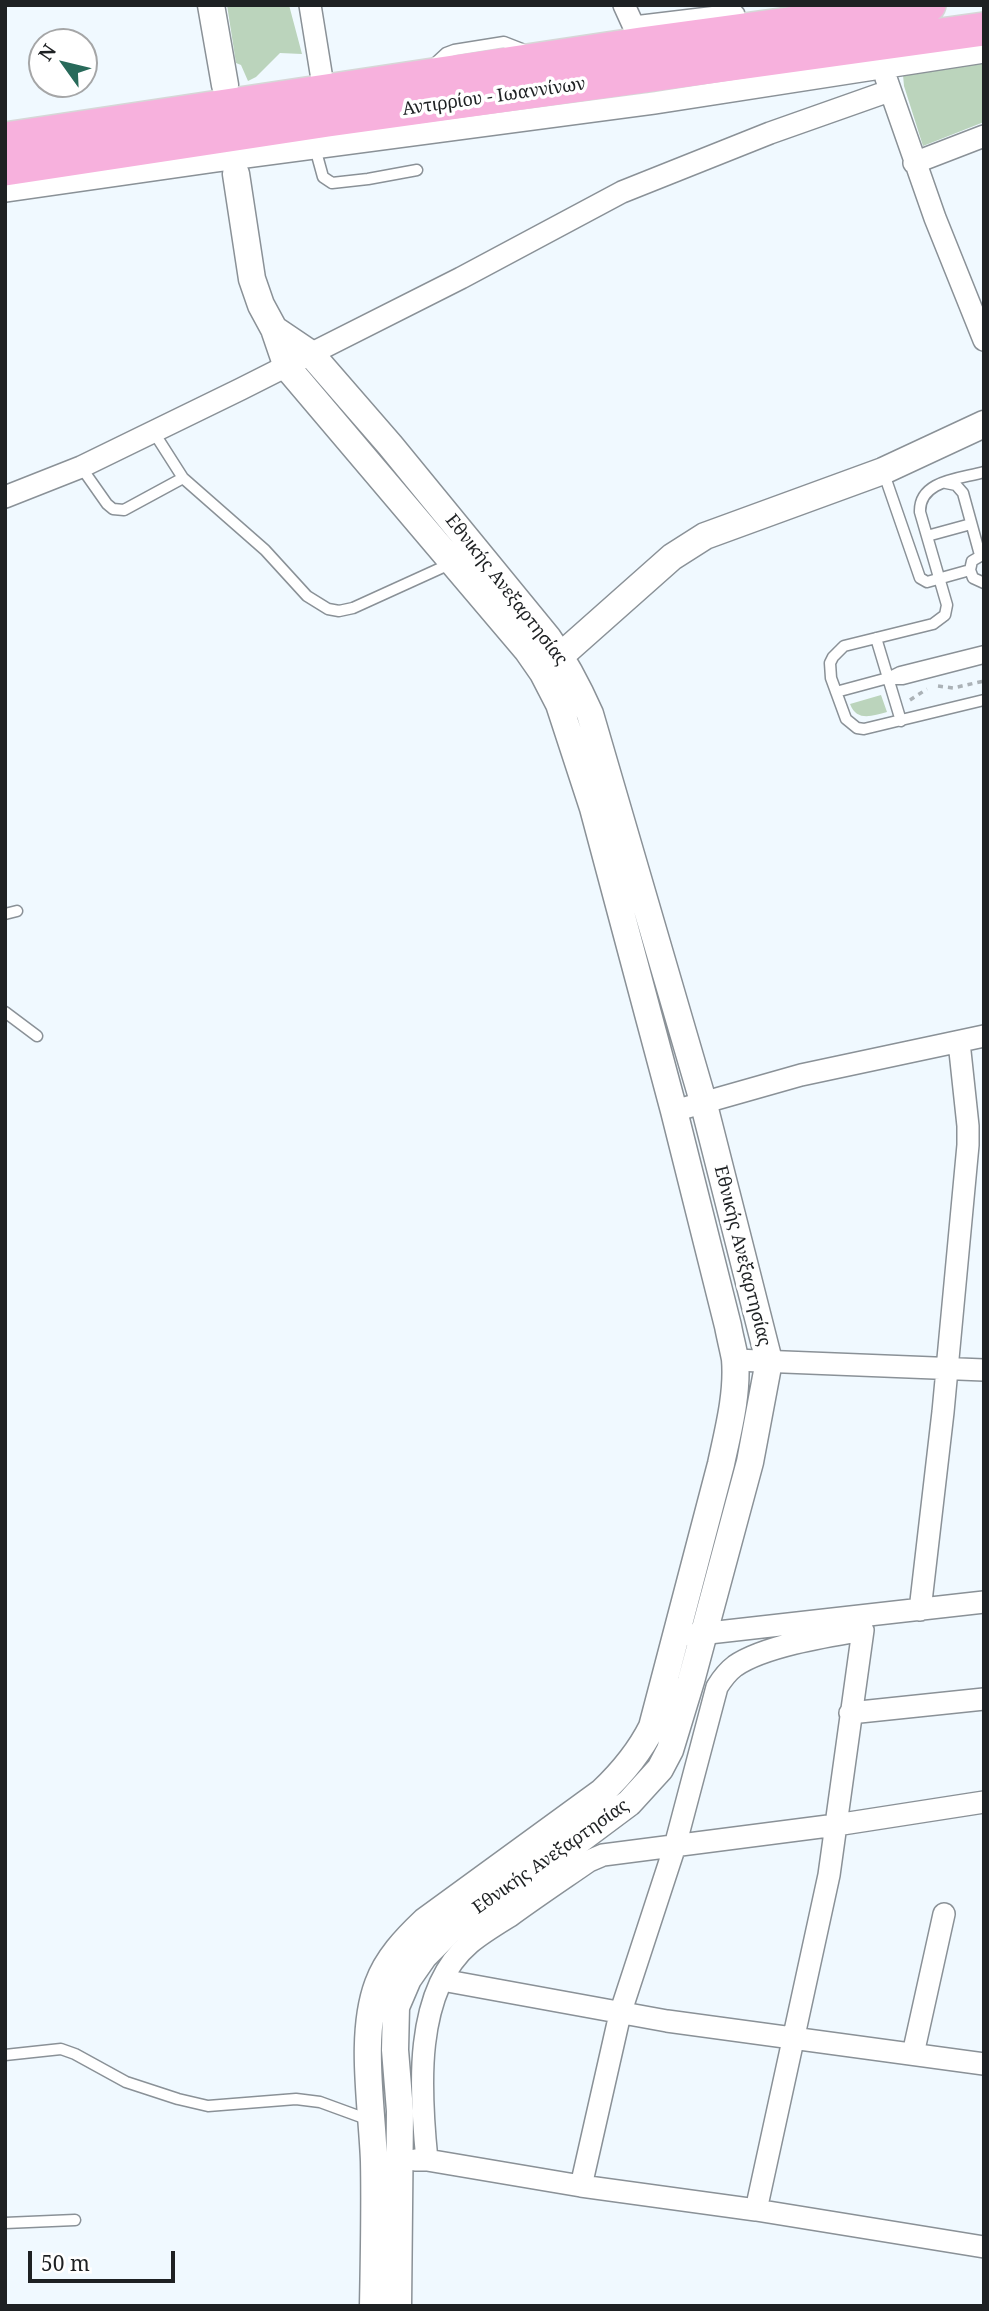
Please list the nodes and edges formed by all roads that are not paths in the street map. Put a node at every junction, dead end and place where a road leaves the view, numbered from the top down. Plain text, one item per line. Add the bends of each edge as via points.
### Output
1 (211, 5) edge
2 (310, 5) edge
3 (624, 5) edge
4 (816, 5) edge
5 (929, 5) edge
6 (861, 10) edge
7 (984, 29) edge
8 (637, 35) junction
9 (984, 52) edge
10 (882, 66) junction
11 (225, 85) dead end
12 (890, 91) junction
13 (322, 119) junction
14 (984, 136) edge
15 (5, 139) edge
16 (914, 163) junction
17 (5, 169) edge
18 (417, 170) dead end
19 (236, 174) dead end
20 (5, 191) edge
21 (979, 315) edge
22 (274, 329) junction
23 (984, 340) edge
24 (311, 355) junction
25 (286, 367) junction
26 (984, 424) edge
27 (153, 431) junction
28 (81, 467) junction
29 (883, 471) junction
30 (978, 474) edge
31 (183, 478) junction
32 (946, 483) junction
33 (963, 492) junction
34 (5, 497) edge
35 (971, 524) junction
36 (927, 536) junction
37 (982, 554) edge
38 (452, 563) junction
39 (970, 570) junction
40 (939, 579) junction
41 (984, 583) edge
42 (876, 638) junction
43 (984, 651) edge
44 (984, 659) edge
45 (552, 664) junction
46 (888, 678) junction
47 (836, 692) junction
48 (984, 700) edge
49 (901, 721) junction
50 (18, 911) dead end
51 (5, 914) edge
52 (5, 1012) edge
53 (37, 1036) dead end
54 (984, 1036) edge
55 (959, 1042) junction
56 (703, 1101) junction
57 (674, 1111) junction
58 (735, 1360) junction
59 (769, 1362) junction
60 (946, 1369) junction
61 (984, 1370) edge
62 (984, 1602) edge
63 (920, 1611) junction
64 (704, 1633) junction
65 (675, 1637) junction
66 (984, 1699) edge
67 (850, 1713) junction
68 (984, 1802) edge
69 (836, 1825) junction
70 (675, 1846) junction
71 (944, 1914) dead end
72 (442, 1980) junction
73 (620, 2014) junction
74 (794, 2039) junction
75 (914, 2054) junction
76 (5, 2055) edge
77 (984, 2064) edge
78 (372, 2121) junction
79 (427, 2160) junction
80 (387, 2161) junction
81 (581, 2186) junction
82 (755, 2210) junction
83 (75, 2220) dead end
84 (5, 2223) edge
85 (984, 2247) edge
86 (373, 2306) edge
87 (397, 2306) edge

1 - 11 street
2 - 13 street
3 - 8 street
4 - 8 street
5 - 6 main road, Αντιρρίου - Ιωαννίνων
6 - 8 main road, Αντιρρίου - Ιωαννίνων
7 - 13 main road, Αντιρρίου - Ιωαννίνων
8 - 13 main road, Αντιρρίου - Ιωαννίνων via 542,58 424,76
9 - 10 street
10 - 12 street
10 - 13 street via 654,103
12 - 16 street
12 - 24 street via 770,132 622,192
13 - 15 main road, Αντιρρίου - Ιωαννίνων
13 - 17 main road, Αντιρρίου - Ιωαννίνων
13 - 18 lane via 323,177 332,183
13 - 20 street
14 - 16 street
16 - 21 street
19 - 22 street, Εθνικής Ανεξαρτησίας via 251,279
21 - 23 street
22 - 24 street, Εθνικής Ανεξαρτησίας
22 - 25 street, Εθνικής Ανεξαρτησίας
24 - 25 street
24 - 45 street, Εθνικής Ανεξαρτησίας via 390,445
25 - 27 street
25 - 38 street, Εθνικής Ανεξαρτησίας
26 - 29 street
27 - 28 street
27 - 31 lane
28 - 31 lane via 113,509 124,510
28 - 34 street
29 - 40 lane via 919,578 927,582
29 - 45 street via 689,544
30 - 32 lane
30 - 33 lane via 965,482
31 - 38 lane via 265,550 307,596 328,608 353,608
32 - 33 lane
32 - 36 lane via 932,486 922,497 920,512
33 - 35 lane
35 - 36 lane
35 - 37 lane
36 - 40 lane
37 - 39 lane via 972,561
38 - 45 street, Εθνικής Ανεξαρτησίας via 527,650
39 - 40 lane
39 - 41 lane via 973,578
40 - 42 lane via 947,605 941,619
42 - 46 lane
42 - 47 lane via 844,646 833,656 830,671
43 - 46 lane
44 - 46 lane via 902,679
45 - 56 street, Εθνικής Ανεξαρτησίας via 578,686 590,714
45 - 57 street, Εθνικής Ανεξαρτησίας via 559,704 593,808
46 - 47 lane
46 - 49 lane
47 - 49 lane via 846,719 857,728
48 - 49 lane
50 - 51 lane
52 - 53 lane
54 - 55 street
55 - 56 street
55 - 60 street via 968,1145
56 - 57 street
56 - 59 street, Εθνικής Ανεξαρτησίας
57 - 58 street, Εθνικής Ανεξαρτησίας
58 - 59 street
58 - 65 street, Εθνικής Ανεξαρτησίας via 721,1464
59 - 60 street
59 - 64 street, Εθνικής Ανεξαρτησίας via 750,1462
60 - 61 street
60 - 63 street
62 - 63 street
63 - 64 street
64 - 65 street
64 - 80 street, Εθνικής Ανεξαρτησίας via 670,1751 647,1786 566,1850 449,1931 408,1979 396,2007 400,2111
65 - 78 street, Εθνικής Ανεξαρτησίας via 652,1727 625,1769 602,1792 425,1920 391,1958 371,2008
66 - 67 street
67 - 69 street
67 - 70 street via 863,1630 783,1647 734,1667 717,1687
68 - 69 street
69 - 70 street
69 - 74 street
70 - 72 street via 603,1855 589,1861 470,1943
70 - 73 street
71 - 75 street
72 - 73 street
72 - 79 street via 431,2010 422,2064
73 - 74 street
73 - 81 street
74 - 75 street
74 - 82 street
75 - 77 street
76 - 78 lane via 61,2049 126,2082 208,2106 296,2099 320,2102
78 - 80 street, Εθνικής Ανεξαρτησίας
79 - 80 street
79 - 81 street
80 - 86 street, Εθνικής Ανεξαρτησίας
80 - 87 street, Εθνικής Ανεξαρτησίας
81 - 82 street
82 - 85 street
83 - 84 lane

